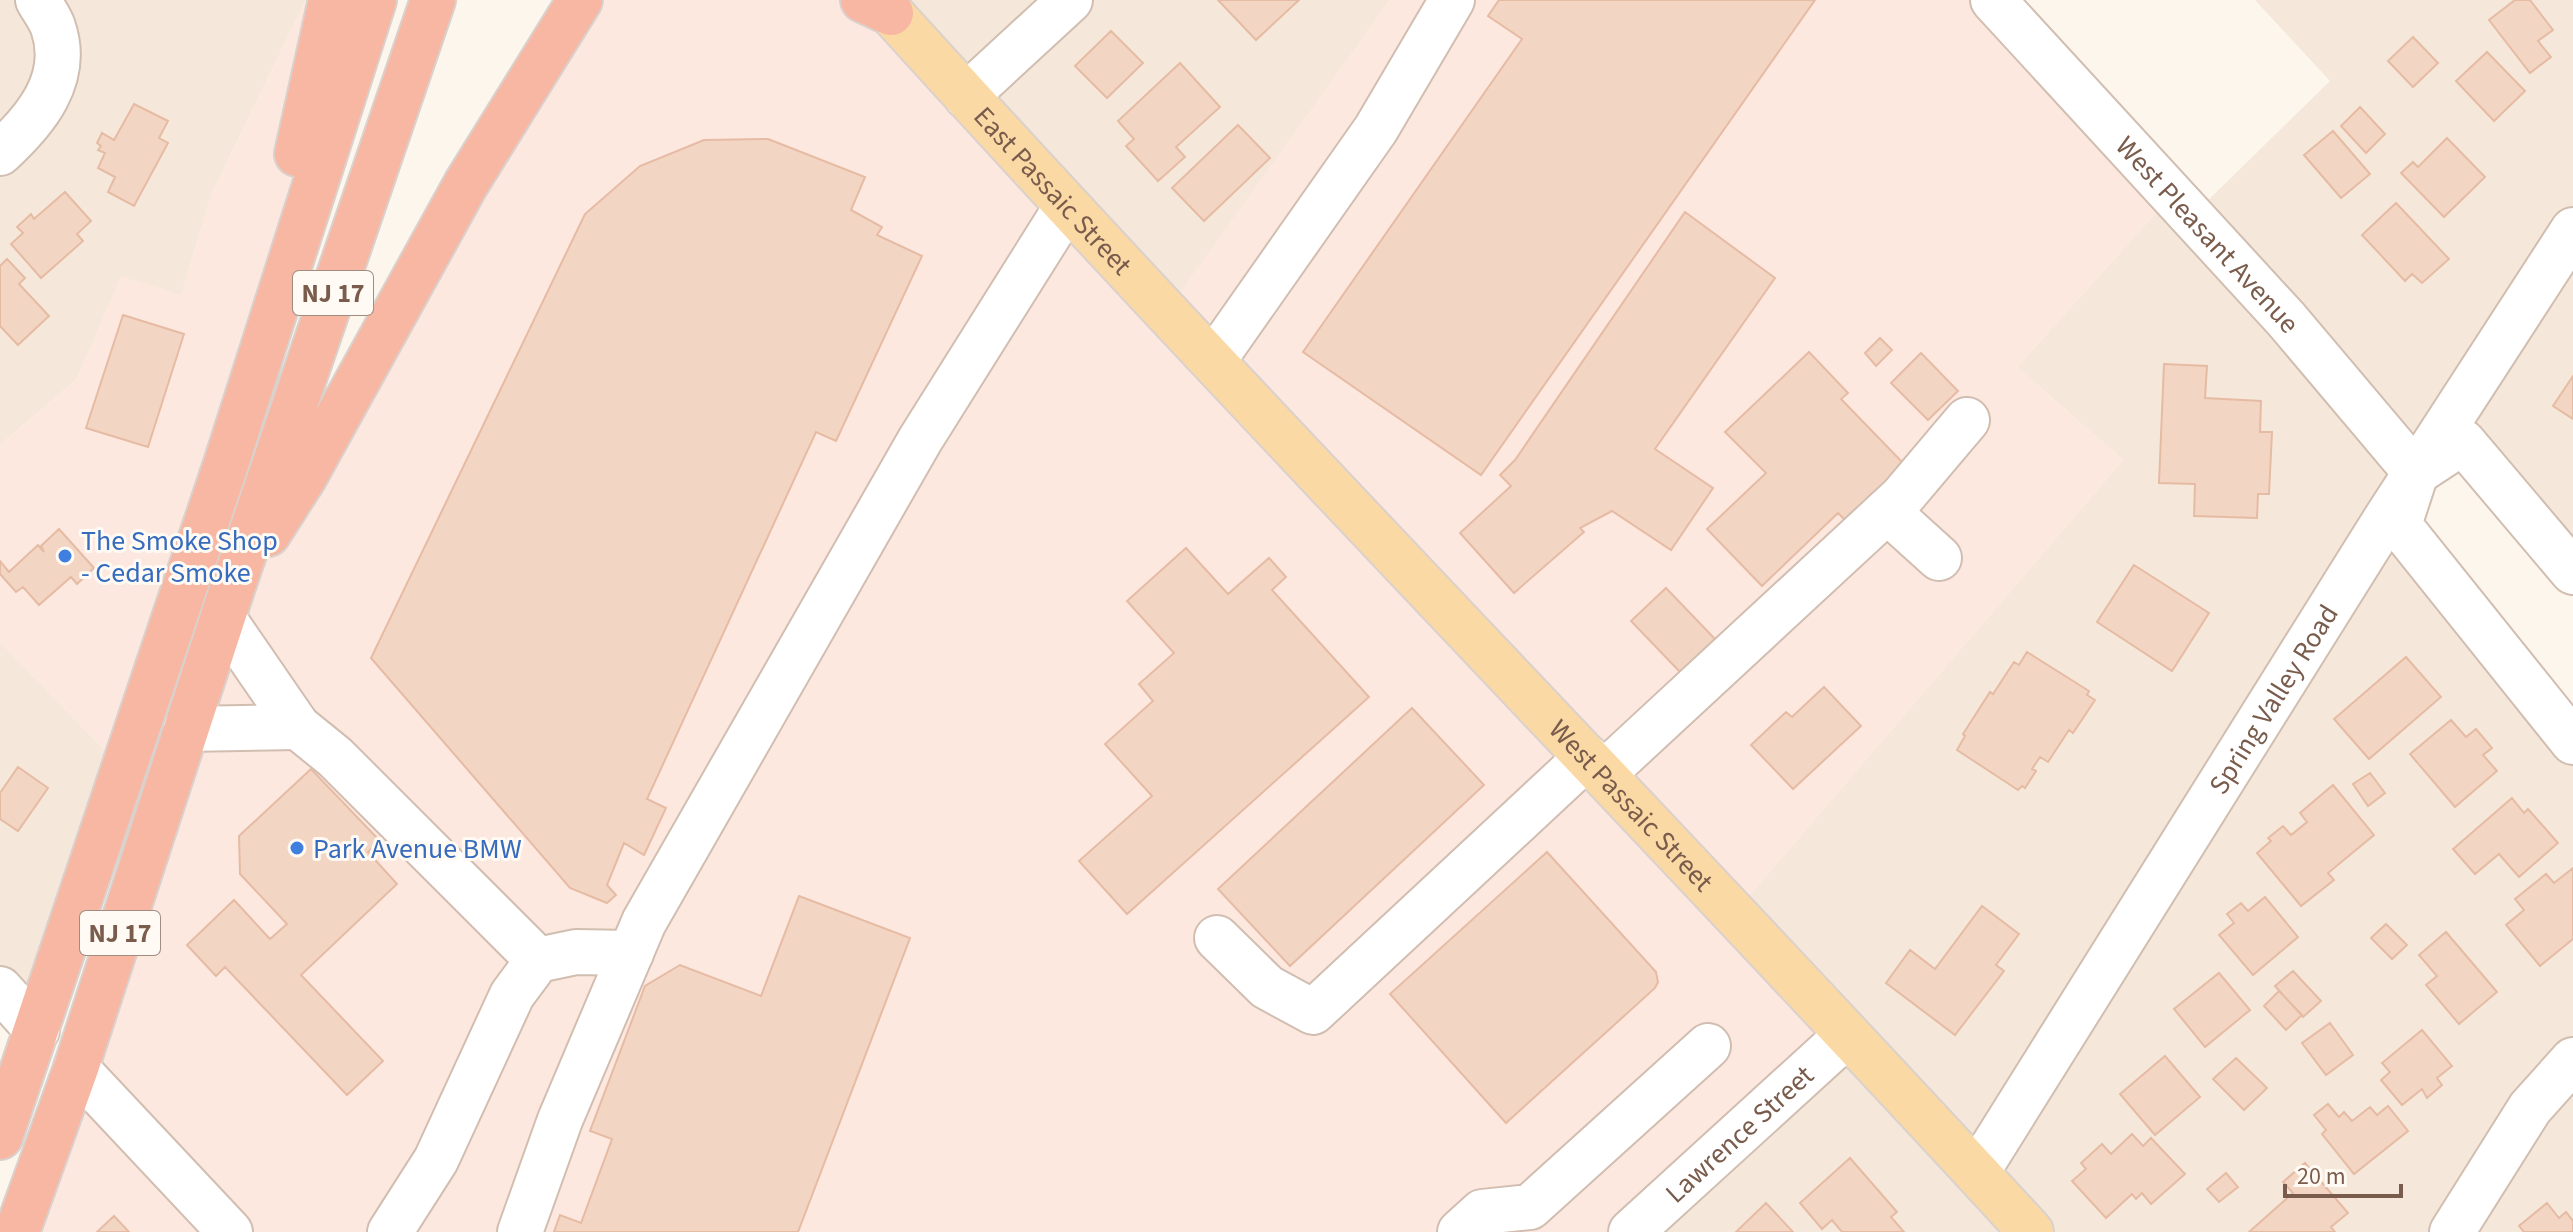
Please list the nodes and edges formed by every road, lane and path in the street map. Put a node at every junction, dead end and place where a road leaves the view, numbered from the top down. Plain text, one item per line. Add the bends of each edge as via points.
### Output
1 (38, 0) edge
2 (331, 0) edge
3 (374, 0) edge
4 (433, 0) edge
5 (1070, 0) edge
6 (1452, 0) edge
7 (1993, 0) edge
8 (580, 2) edge
9 (878, 4) edge
10 (966, 96) junction
11 (0, 153) edge
12 (1067, 206) junction
13 (2573, 230) edge
14 (1221, 370) junction
15 (1967, 420) dead end
16 (226, 464) junction
17 (2416, 473) junction
18 (1887, 511) junction
19 (1939, 558) dead end
20 (2573, 572) edge
21 (228, 602) junction
22 (298, 727) junction
23 (186, 729) junction
24 (2573, 742) edge
25 (1595, 766) junction
26 (1217, 938) dead end
27 (631, 953) junction
28 (538, 960) junction
29 (0, 989) edge
30 (37, 1030) junction
31 (1847, 1035) junction
32 (1708, 1046) dead end
33 (2573, 1060) edge
34 (76, 1068) junction
35 (8, 1089) edge
36 (0, 1137) edge
37 (1977, 1172) junction
38 (17, 1232) edge
39 (230, 1232) edge
40 (390, 1232) edge
41 (520, 1232) edge
42 (1460, 1232) edge
43 (1631, 1232) edge
44 (2031, 1232) edge
45 (2452, 1232) edge

1 - 11 street via 54,28 58,63 48,95 29,126
2 - 16 highway
3 - 16 highway, NJ 17
4 - 21 highway, NJ 17
5 - 10 street
6 - 14 street
7 - 17 street, West Pleasant Avenue via 2286,319
8 - 21 highway via 466,184 305,476
9 - 10 main road, East Passaic Street
10 - 12 main road, East Passaic Street
12 - 14 main road, East Passaic Street
12 - 27 street via 920,440 684,850
13 - 17 street, Spring Valley Road
14 - 25 main road, West Passaic Street
15 - 18 street
16 - 30 highway, NJ 17
17 - 20 street via 2463,442
17 - 24 street via 2399,525
17 - 37 street, Spring Valley Road
18 - 19 street
18 - 25 street
21 - 22 street
21 - 23 highway, NJ 17
22 - 23 street
22 - 28 street via 335,757
23 - 34 highway, NJ 17
25 - 26 street via 1313,1012 1267,987
25 - 31 main road, West Passaic Street
27 - 28 street via 576,952
27 - 41 street via 560,1120
28 - 40 street via 512,995 436,1160
29 - 30 street
30 - 35 highway, NJ 17
31 - 37 main road, West Passaic Street
31 - 43 street, Lawrence Street
32 - 42 street via 1530,1207 1482,1212
33 - 45 street via 2530,1108
34 - 38 highway, NJ 17
34 - 39 street
35 - 36 highway, NJ 17
37 - 44 main road, West Passaic Street

